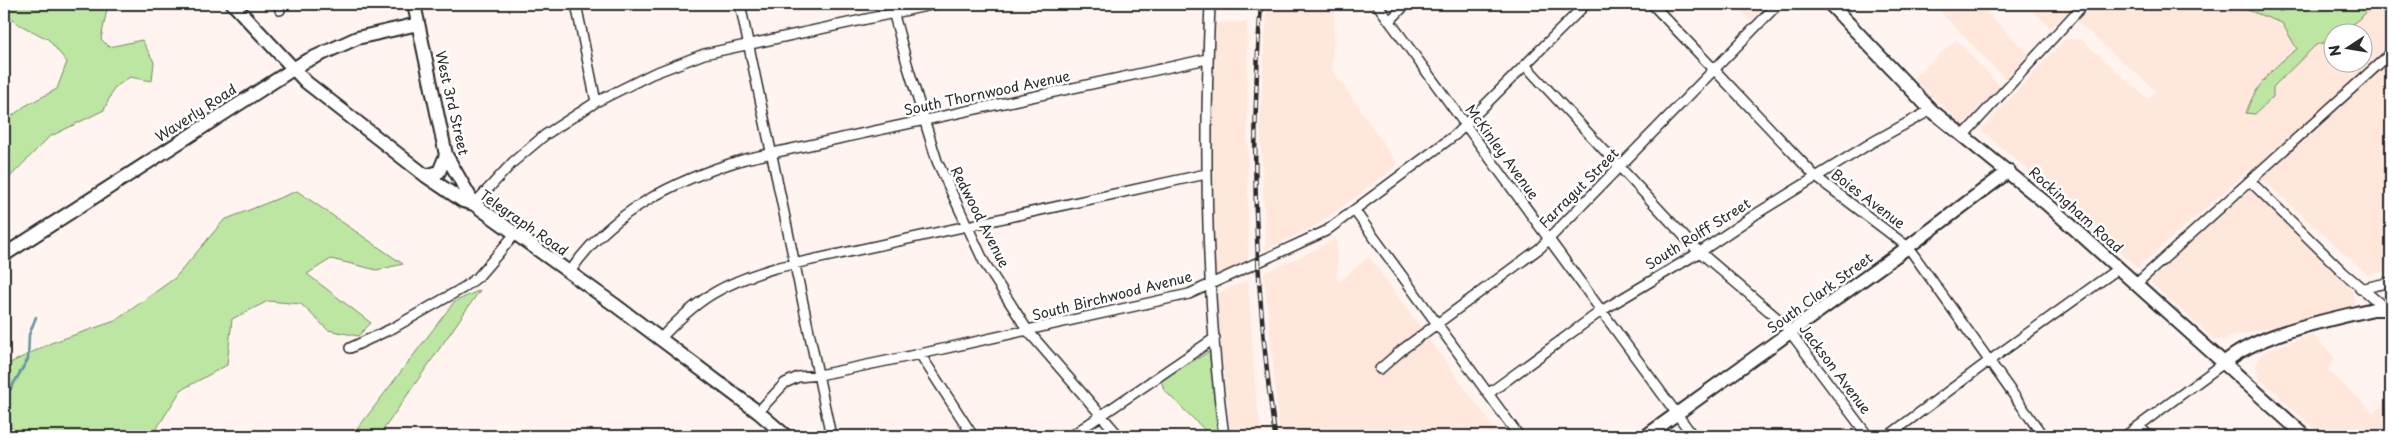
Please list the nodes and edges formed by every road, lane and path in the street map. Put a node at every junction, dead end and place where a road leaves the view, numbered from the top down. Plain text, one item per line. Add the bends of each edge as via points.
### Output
1 (232, 4) edge
2 (414, 4) edge
3 (576, 4) edge
4 (740, 4) edge
5 (936, 4) edge
6 (1210, 4) edge
7 (1377, 4) edge
8 (1406, 4) edge
9 (1586, 4) edge
10 (1652, 4) edge
11 (1778, 4) edge
12 (1830, 4) edge
13 (2084, 4) edge
14 (892, 8) edge
15 (1390, 21) junction
16 (418, 24) junction
17 (748, 44) junction
18 (2391, 52) edge
19 (1208, 60) junction
20 (1525, 65) junction
21 (292, 69) junction
22 (1714, 70) junction
23 (596, 102) junction
24 (1931, 110) junction
25 (923, 121) junction
26 (1466, 125) junction
27 (1963, 136) junction
28 (772, 154) junction
29 (446, 156) junction
30 (1620, 166) junction
31 (2009, 171) junction
32 (1206, 174) junction
33 (426, 176) junction
34 (1816, 177) junction
35 (2250, 182) junction
36 (474, 204) junction
37 (1354, 210) junction
38 (967, 227) junction
39 (515, 234) junction
40 (1548, 239) junction
41 (1908, 247) junction
42 (1700, 252) junction
43 (4, 255) edge
44 (796, 264) junction
45 (2119, 268) junction
46 (569, 273) junction
47 (2391, 282) edge
48 (2136, 284) junction
49 (1210, 286) junction
50 (2360, 288) junction
51 (2388, 308) edge
52 (1601, 311) junction
53 (1437, 323) junction
54 (1028, 331) junction
55 (1791, 333) junction
56 (1215, 338) junction
57 (660, 339) junction
58 (350, 348) dead end
59 (920, 354) junction
60 (1989, 361) junction
61 (2224, 363) junction
62 (1380, 369) dead end
63 (819, 375) junction
64 (1488, 394) junction
65 (758, 412) junction
66 (1677, 414) junction
67 (1100, 418) junction
68 (2140, 426) junction
69 (786, 436) edge
70 (831, 436) edge
71 (973, 436) edge
72 (1071, 436) edge
73 (1119, 436) edge
74 (1224, 436) edge
75 (1519, 436) edge
76 (1646, 436) edge
77 (1693, 436) edge
78 (1868, 436) edge
79 (1888, 436) edge
80 (2043, 436) edge
81 (2125, 436) edge
82 (2148, 436) edge
83 (2305, 436) edge

1 - 21 street, Telegraph Road
2 - 16 street, West 3rd Street
3 - 23 street
4 - 17 street
5 - 14 street
6 - 19 street
7 - 15 street, McKinley Avenue
8 - 15 street
9 - 20 street, South Birchwood Avenue
10 - 22 street, Boies Avenue
11 - 22 street, Farragut Street
12 - 24 street, Rockingham Road
13 - 27 street
14 - 17 street
14 - 25 street, Redwood Avenue
15 - 26 street, McKinley Avenue
16 - 21 street, Waverly Road via 342,43
16 - 29 street, West 3rd Street
17 - 23 street via 704,54 652,74
17 - 28 street
18 - 35 street
19 - 25 street, South Thornwood Avenue
19 - 32 street
20 - 26 street, South Birchwood Avenue
20 - 30 street, Jackson Avenue
21 - 33 street, Telegraph Road
21 - 43 street, Waverly Road
22 - 30 street, Farragut Street
22 - 34 street, Boies Avenue
23 - 36 street via 528,148
24 - 27 street, Rockingham Road
24 - 34 street, South Rolff Street
25 - 28 street, South Thornwood Avenue
25 - 38 street, Redwood Avenue
26 - 37 street, South Birchwood Avenue
26 - 40 street, McKinley Avenue
27 - 31 street, Rockingham Road
28 - 44 street
28 - 46 street, South Thornwood Avenue via 716,168 669,187 638,206 585,250
29 - 33 street via 439,172
29 - 36 street, West 3rd Street
30 - 40 street, Farragut Street
30 - 42 street, Jackson Avenue
31 - 41 street, South Clark Street
31 - 45 street, Rockingham Road
32 - 38 street
32 - 49 street
33 - 36 street, Telegraph Road
34 - 41 street, Boies Avenue
34 - 42 street, South Rolff Street
35 - 48 street
35 - 50 street
36 - 39 street, Telegraph Road
37 - 49 street, South Birchwood Avenue via 1326,231
37 - 53 street
38 - 44 street
38 - 54 street, Redwood Avenue via 984,262
39 - 46 street, Telegraph Road
39 - 58 street via 478,277 463,288 393,328
40 - 52 street, McKinley Avenue
40 - 53 street, Farragut Street
41 - 55 street, South Clark Street
41 - 60 street, Boies Avenue
42 - 52 street, South Rolff Street
42 - 55 street, Jackson Avenue
44 - 57 street via 767,270 722,286 682,315
44 - 63 street
45 - 48 street, Rockingham Road
45 - 60 street
46 - 57 street, Telegraph Road
47 - 50 street
48 - 61 street, Rockingham Road
49 - 54 street, South Birchwood Avenue via 1189,294
49 - 56 street
50 - 51 street
51 - 61 street via 2373,309 2264,340 2239,350
52 - 64 street, South Rolff Street
52 - 66 street, McKinley Avenue
53 - 62 street, Farragut Street
53 - 64 street
54 - 59 street, South Birchwood Avenue
54 - 67 street, Redwood Avenue
55 - 66 street, South Clark Street
55 - 78 street, Jackson Avenue
56 - 67 street
56 - 74 street
57 - 65 street, Telegraph Road
59 - 63 street, South Birchwood Avenue
59 - 71 street
60 - 79 street
60 - 80 street, Boies Avenue
61 - 68 street
61 - 83 street, Rockingham Road
63 - 65 street, South Birchwood Avenue via 798,377 785,383
63 - 70 street
64 - 75 street
65 - 69 street, Telegraph Road
66 - 76 street, South Clark Street
66 - 77 street, McKinley Avenue
67 - 72 street
67 - 73 street, Redwood Avenue
68 - 81 street
68 - 82 street

